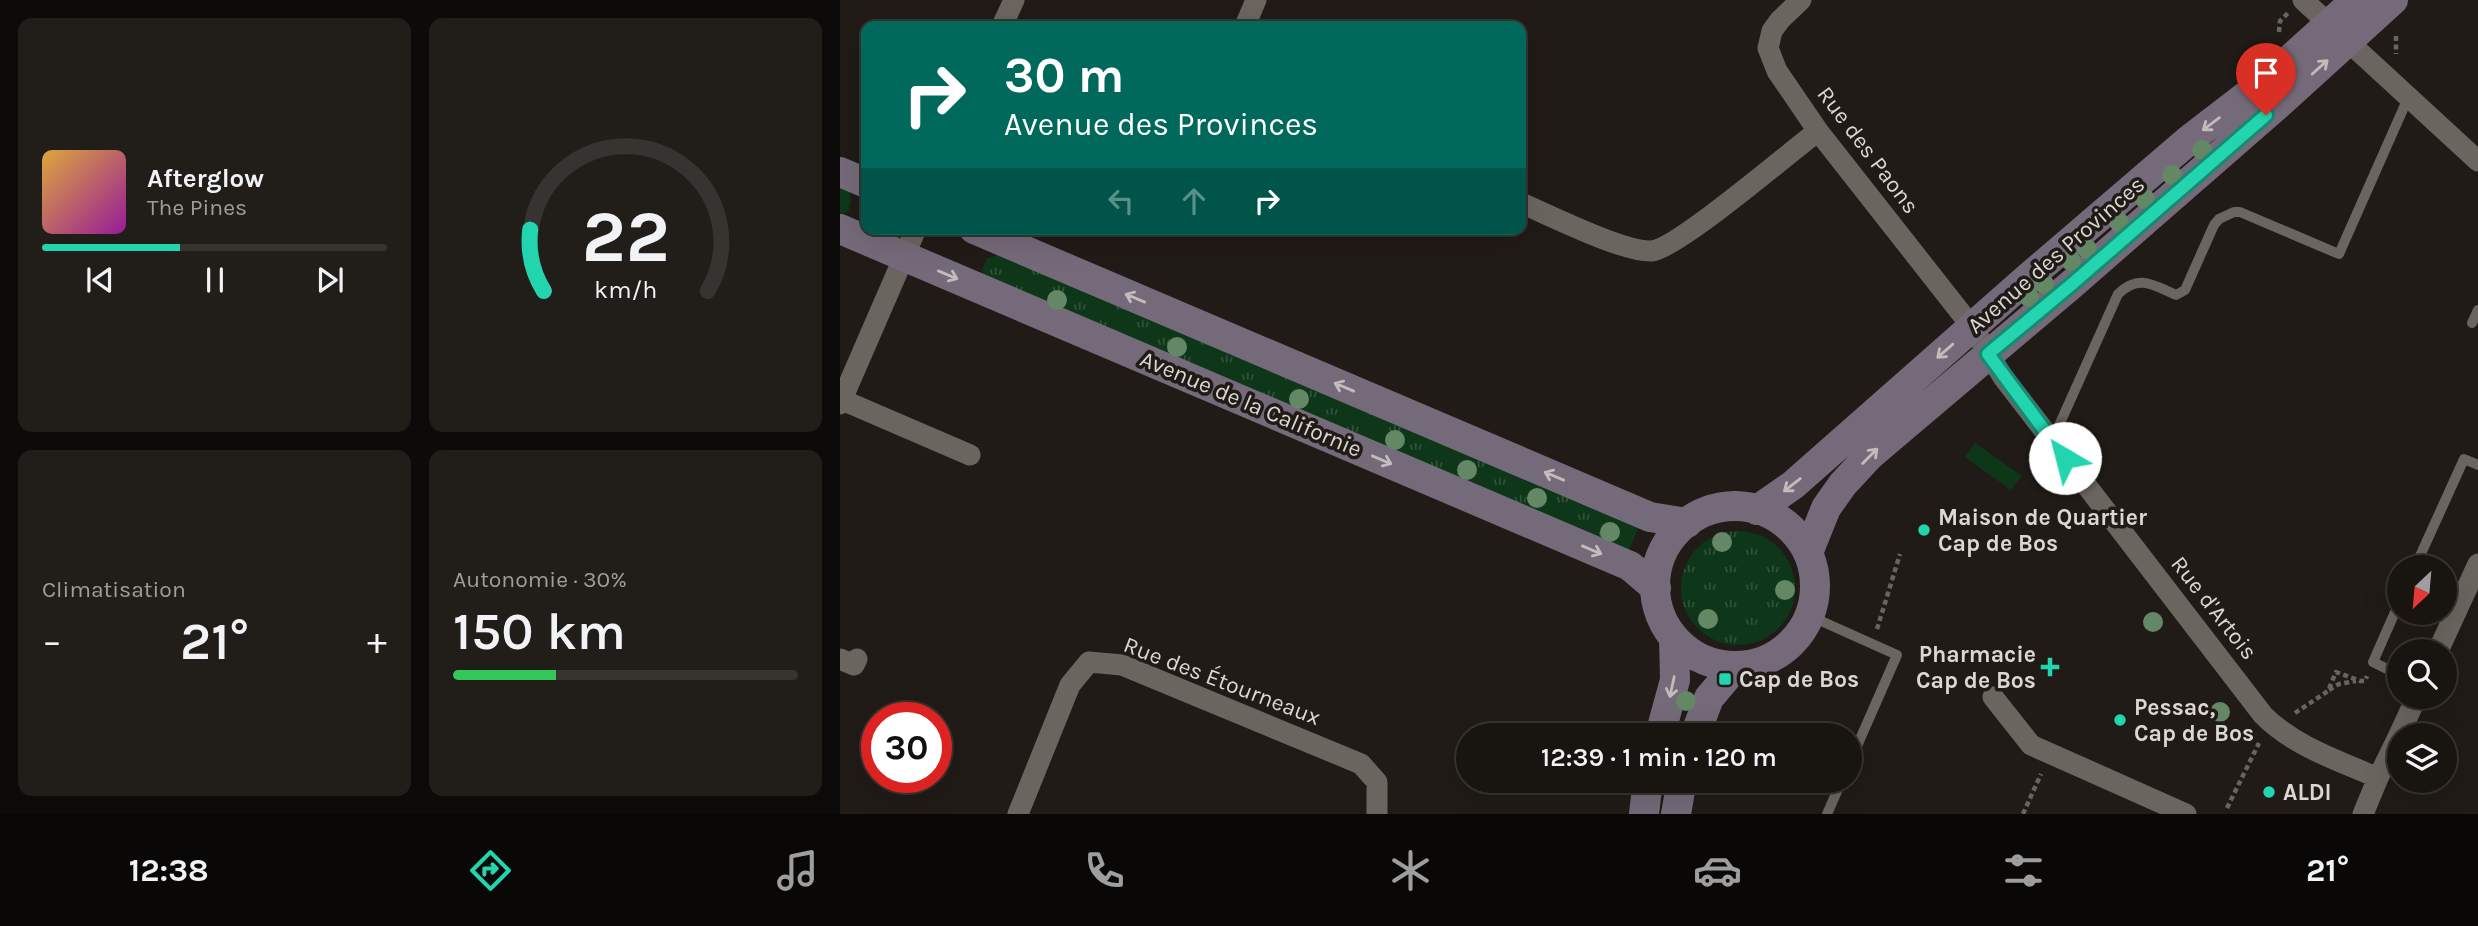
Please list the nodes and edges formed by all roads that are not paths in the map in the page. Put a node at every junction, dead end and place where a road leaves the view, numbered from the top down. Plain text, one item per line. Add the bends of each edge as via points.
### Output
1 (1014, 0) edge
2 (1256, 0) edge
3 (1801, 0) edge
4 (2303, 0) edge
5 (2356, 0) edge
6 (2393, 0) edge
7 (1004, 21) edge
8 (1247, 21) edge
9 (2338, 33) junction
10 (2408, 98) junction
11 (1818, 131) junction
12 (2478, 161) edge
13 (840, 172) edge
14 (861, 181) edge
15 (1526, 205) edge
16 (840, 229) edge
17 (914, 235) edge
18 (988, 235) edge
19 (905, 257) junction
20 (2478, 310) edge
21 (2472, 323) dead end
22 (1972, 327) junction
23 (1988, 354) junction
24 (841, 402) edge
25 (2052, 441) junction
26 (970, 455) dead end
27 (2478, 465) edge
28 (1757, 510) junction
29 (1687, 523) junction
30 (1808, 553) junction
31 (2420, 555) edge
32 (2478, 564) edge
33 (1656, 588) junction
34 (1810, 615) junction
35 (2389, 625) edge
36 (1674, 639) junction
37 (2444, 639) edge
38 (1736, 666) junction
39 (2387, 669) edge
40 (1993, 697) dead end
41 (1663, 723) edge
42 (1700, 723) edge
43 (1862, 734) edge
44 (2387, 760) edge
45 (2378, 778) junction
46 (1646, 793) edge
47 (1680, 793) edge
48 (1836, 793) edge
49 (1018, 814) edge
50 (1377, 814) edge
51 (1644, 814) edge
52 (1676, 814) edge
53 (1827, 814) edge
54 (2186, 814) edge
55 (2363, 814) edge

1 - 7 street
2 - 8 street
3 - 11 street, Rue des Paons via 1772,31 1768,48 1777,71
4 - 9 street
5 - 9 street, Avenue des Provinces
6 - 9 street, Avenue des Provinces
9 - 10 street
9 -> 22 street, Avenue des Provinces via 2189,140
23 -> 9 street, Avenue des Provinces via 2072,284
10 - 12 street
10 - 25 lane via 2339,254 2240,212 2219,219 2185,290 2176,295 2140,282 2118,294
11 - 15 street via 1686,234 1653,251 1621,245
11 - 22 street, Rue des Paons
13 - 14 street
16 - 19 street, Avenue de la Californie
17 - 19 street
29 -> 18 street via 1637,512
19 - 24 street
19 -> 33 street, Avenue de la Californie via 1630,566
20 - 21 lane
22 - 23 street, Rue d'Artois
22 -> 28 street, Avenue des Provinces via 1793,485
23 - 25 street, Rue d'Artois
30 -> 23 street, Avenue des Provinces via 1826,508 1843,484 1895,431
24 - 26 street
25 - 45 street, Rue d'Artois via 2269,721 2290,737
27 - 31 lane via 2464,459
28 - 29 street via 1724,507
28 - 30 street via 1794,531
29 - 33 street via 1665,546
30 - 34 street via 1816,578
32 - 37 street
33 - 36 street via 1661,617
34 - 38 street via 1788,647 1766,661
34 - 43 lane via 1897,654
35 - 39 lane via 2373,662
36 - 38 street via 1715,664
36 -> 41 street via 1675,680
38 - 42 street via 1709,698
40 - 54 street via 2031,745
44 - 45 street
45 - 55 street
46 - 51 street
47 - 52 street
48 - 53 lane
49 - 50 street, Rue des Étourneaux via 1070,685 1089,662 1122,665 1361,764 1377,782

